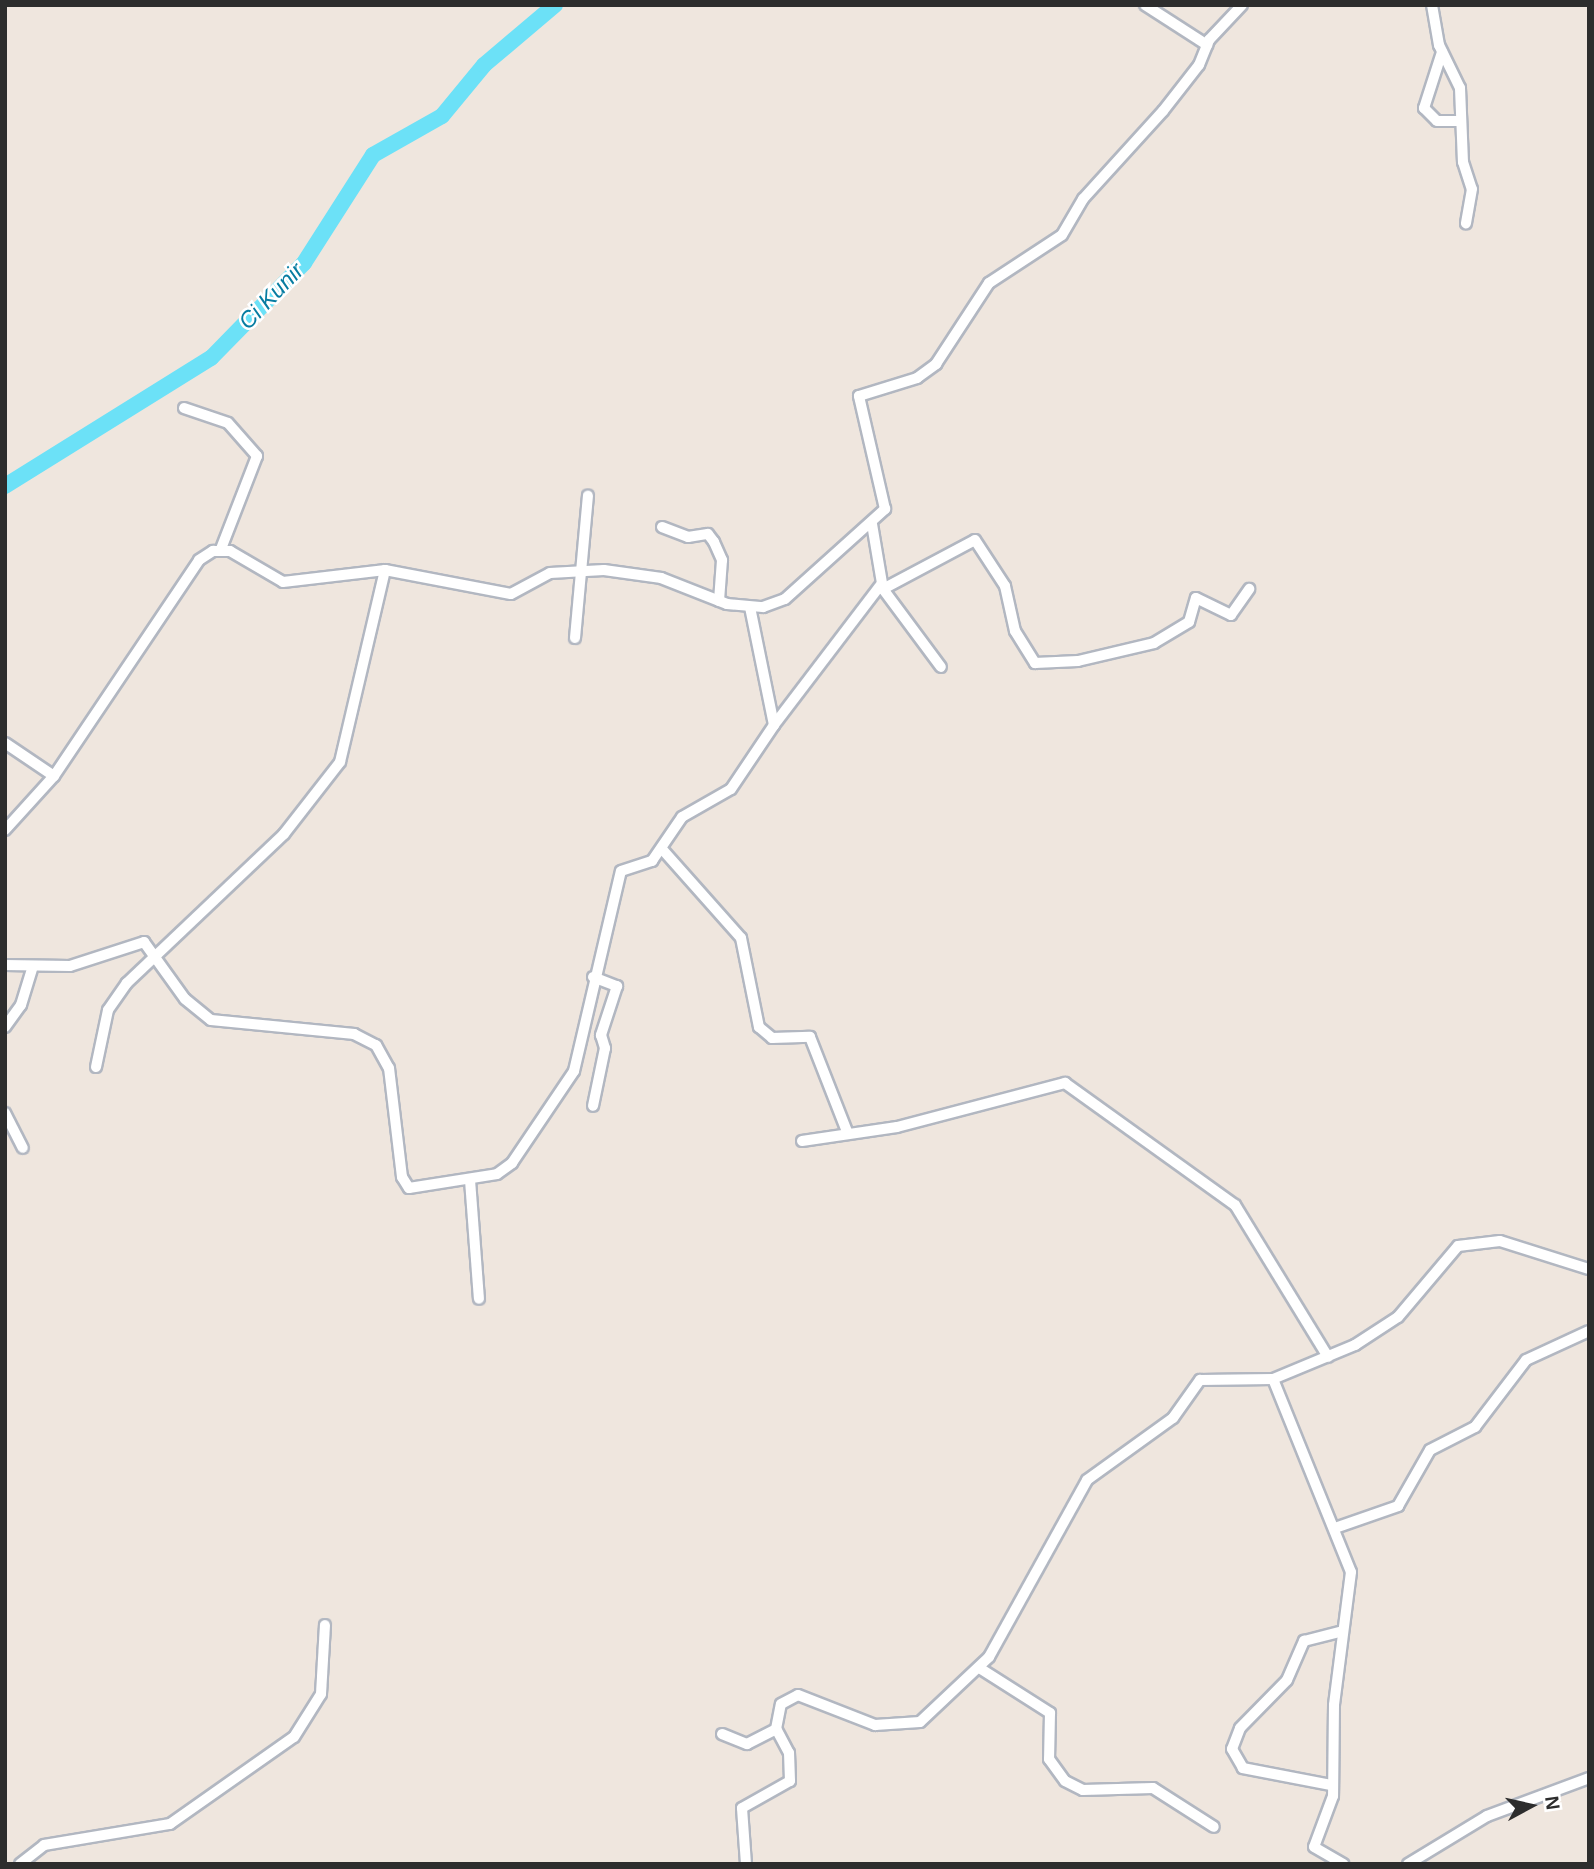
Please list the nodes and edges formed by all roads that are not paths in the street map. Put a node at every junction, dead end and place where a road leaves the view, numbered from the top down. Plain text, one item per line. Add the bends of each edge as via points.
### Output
1 (1145, 5) edge
2 (1242, 5) edge
3 (1432, 5) edge
4 (1208, 45) junction
5 (1443, 52) junction
6 (1460, 121) junction
7 (1466, 223) dead end
8 (184, 408) dead end
9 (588, 496) dead end
10 (872, 524) junction
11 (662, 527) dead end
12 (221, 549) junction
13 (385, 570) junction
14 (580, 570) junction
15 (882, 588) junction
16 (1249, 589) dead end
17 (719, 601) junction
18 (750, 607) junction
19 (575, 638) dead end
20 (941, 667) dead end
21 (774, 724) junction
22 (5, 743) edge
23 (54, 776) junction
24 (5, 830) edge
25 (662, 849) junction
26 (156, 954) junction
27 (5, 965) edge
28 (32, 968) junction
29 (593, 977) junction
30 (5, 1027) edge
31 (96, 1067) dead end
32 (593, 1106) dead end
33 (5, 1112) edge
34 (848, 1134) junction
35 (803, 1141) dead end
36 (23, 1148) dead end
37 (470, 1180) junction
38 (1589, 1269) edge
39 (480, 1299) dead end
40 (1589, 1331) edge
41 (1328, 1357) junction
42 (1273, 1379) junction
43 (1335, 1528) junction
44 (325, 1625) dead end
45 (1343, 1631) junction
46 (981, 1669) junction
47 (776, 1728) junction
48 (722, 1734) dead end
49 (1589, 1778) edge
50 (1331, 1785) junction
51 (1214, 1827) dead end
52 (20, 1864) edge
53 (746, 1864) edge
54 (1343, 1864) edge
55 (1408, 1864) edge

1 - 4 street
2 - 4 street
3 - 5 street
4 - 10 street via 1199,65 1083,200 1062,234 989,283 936,364 917,378 859,396 855,402 885,503
5 - 6 street via 1460,88
5 - 6 street via 1424,108 1437,121
6 - 7 street via 1472,189
8 - 12 street via 228,423 257,456
9 - 14 street
10 - 15 street
10 - 18 street via 785,599
11 - 17 street via 688,537 708,534 715,541 722,560
12 - 13 street via 283,582
12 - 23 street via 199,560
13 - 14 street via 511,594 550,573
13 - 26 street via 340,762 284,834
14 - 17 street via 661,578
14 - 19 street
15 - 16 street via 974,539 1005,586 1023,649 1040,664 1154,643 1189,622 1196,598 1231,615
15 - 20 street
15 - 21 street
17 - 18 street
18 - 21 street
21 - 25 street via 747,774 682,817
22 - 23 street
23 - 24 street
25 - 29 street via 652,861 621,871
25 - 34 street via 741,938 759,1027 772,1038 808,1034
26 - 28 street via 139,942 70,966
26 - 31 street via 108,1010
26 - 37 street via 185,999 211,1020 354,1034 376,1045 388,1068 405,1183 425,1189
27 - 28 street
28 - 30 street via 21,1005
29 - 32 street via 617,986 601,1035 605,1048
29 - 37 street via 569,1083 512,1163
33 - 36 street
34 - 35 street
34 - 41 street via 1065,1083 1235,1205
37 - 39 street
38 - 41 street via 1500,1241 1458,1246 1398,1317
40 - 43 street via 1526,1360 1475,1427 1430,1450 1398,1506
41 - 42 street
42 - 43 street
42 - 46 street via 1200,1380 1173,1418 1087,1480
43 - 45 street via 1352,1580
44 - 52 street via 321,1694 294,1737 170,1824 44,1845
45 - 50 street
45 - 50 street via 1304,1641 1287,1680 1240,1728 1232,1749 1243,1768
46 - 47 street via 941,1697 920,1722 904,1727 860,1720 798,1695 781,1704
46 - 51 street via 1050,1713 1049,1759 1065,1781 1083,1790 1148,1787
47 - 48 street via 747,1744
47 - 53 street via 789,1753 790,1781 742,1808
49 - 55 street via 1487,1816
50 - 54 street via 1333,1796 1314,1847

